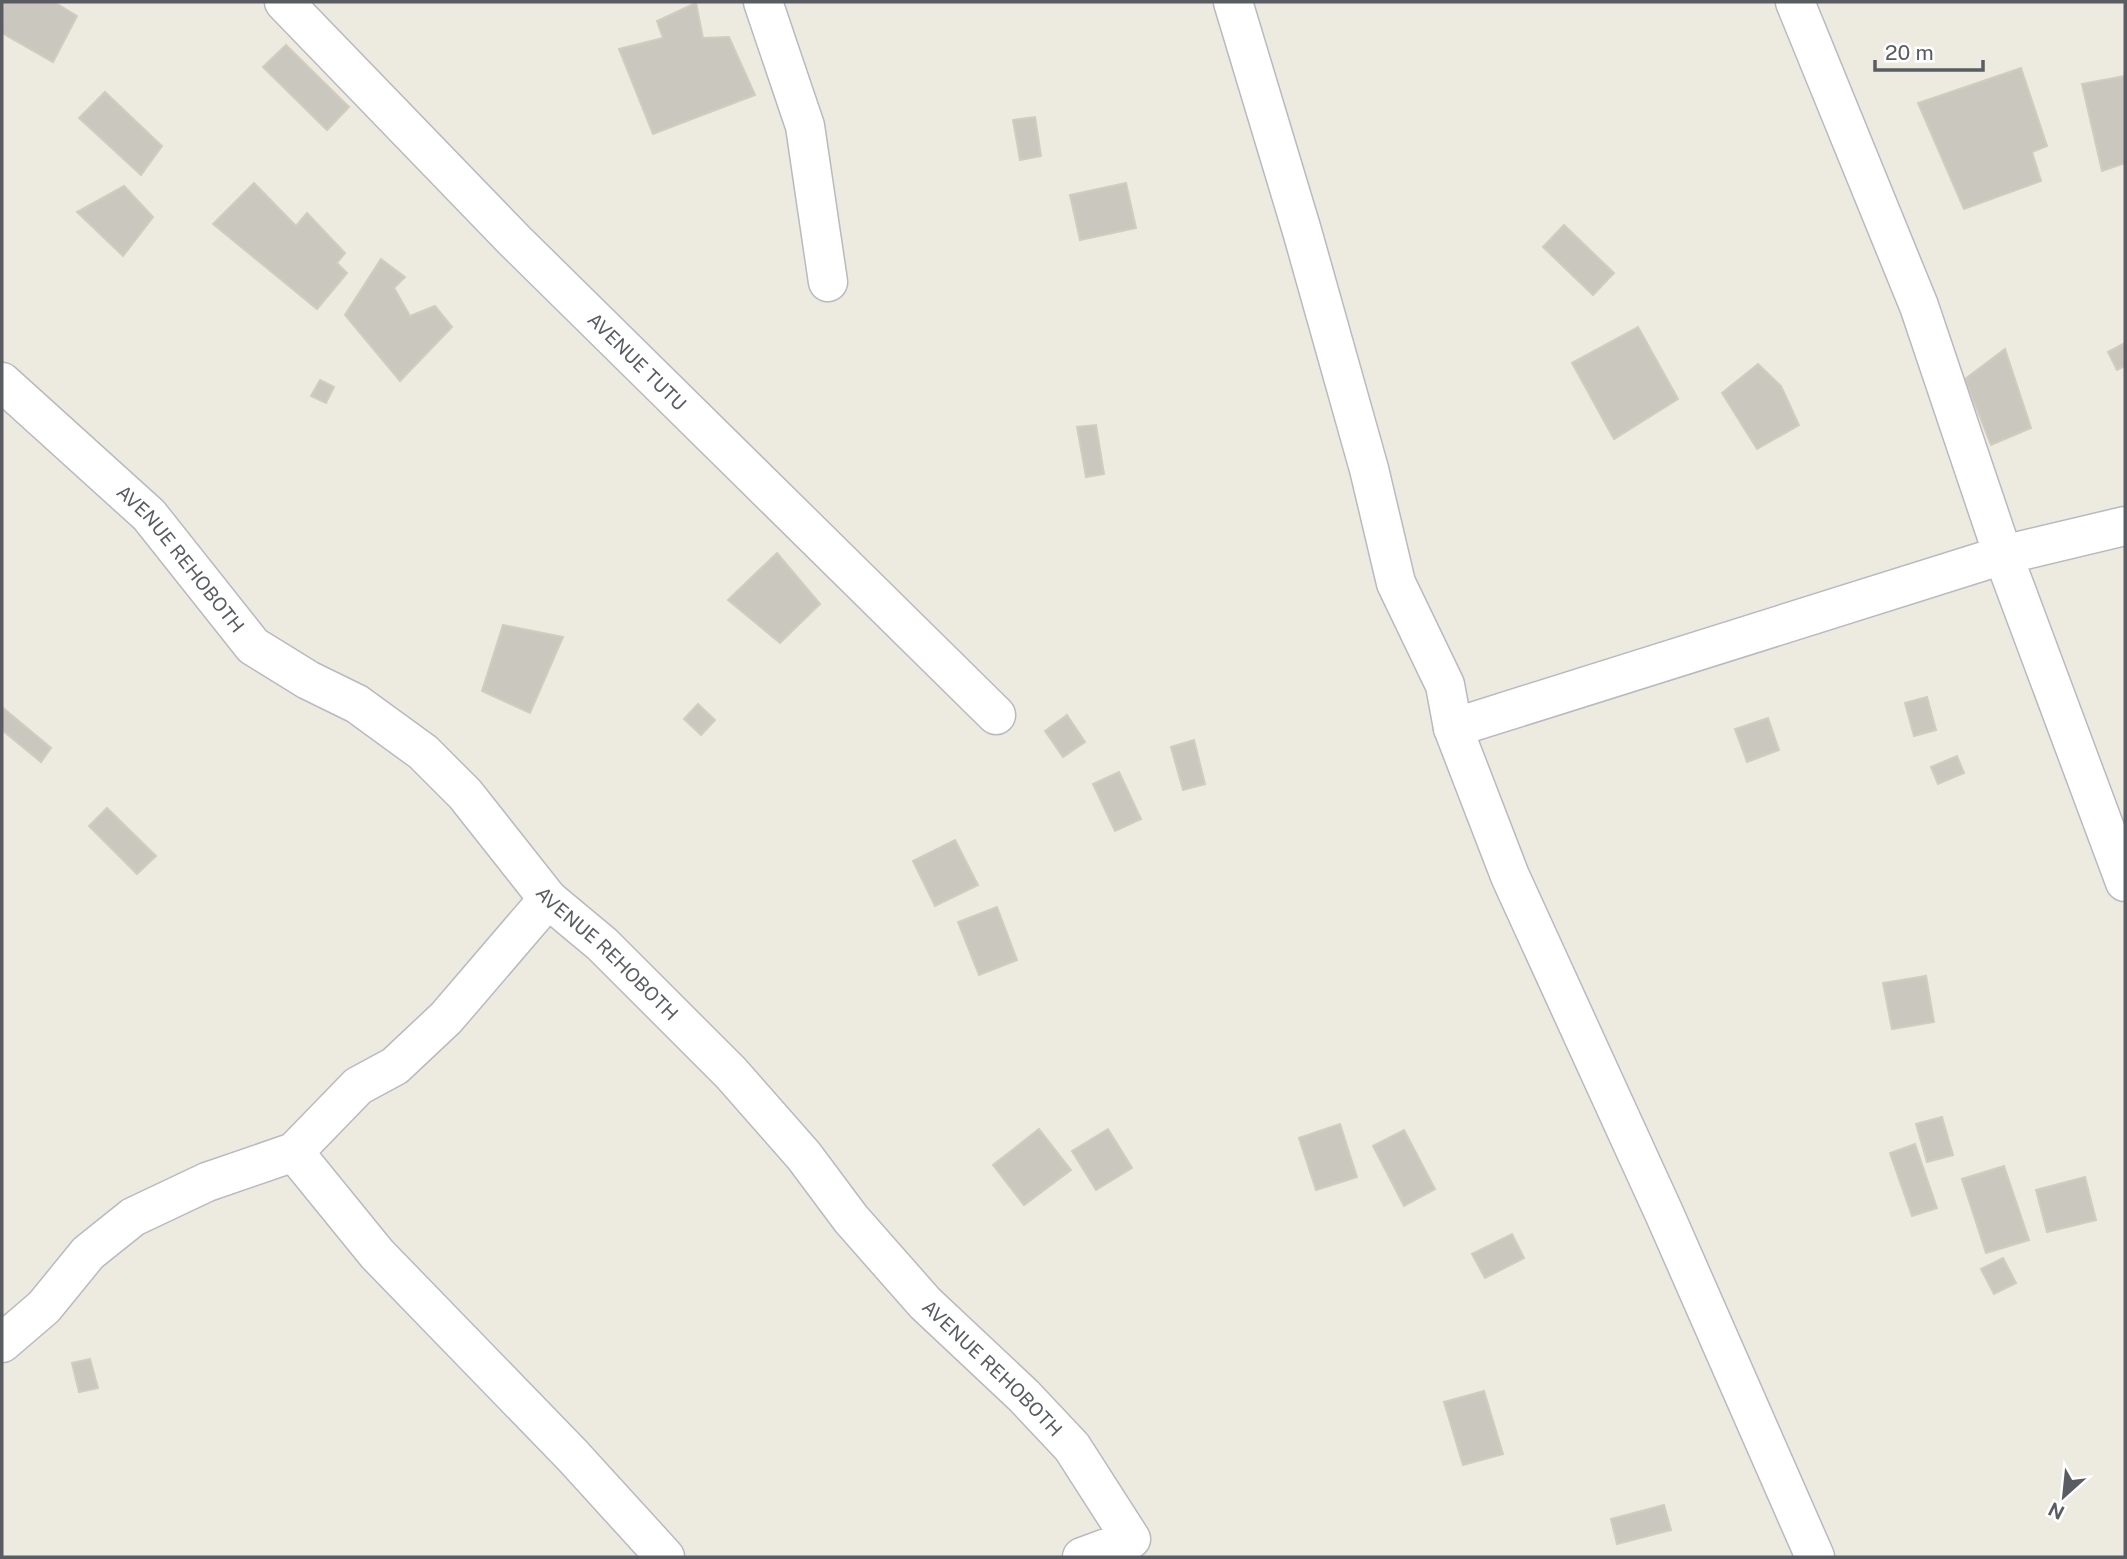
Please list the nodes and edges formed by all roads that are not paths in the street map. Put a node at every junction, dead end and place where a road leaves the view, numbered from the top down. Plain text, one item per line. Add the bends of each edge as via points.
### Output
1 (284, 2) edge
2 (763, 2) edge
3 (1233, 2) edge
4 (1795, 2) edge
5 (828, 282) dead end
6 (2, 382) edge
7 (2125, 526) edge
8 (2003, 555) junction
9 (996, 715) dead end
10 (1453, 728) junction
11 (2125, 882) edge
12 (548, 899) junction
13 (294, 1152) junction
14 (2, 1343) edge
15 (665, 1557) edge
16 (1082, 1557) edge
17 (1815, 1557) edge

1 - 9 street, AVENUE TUTU via 514,240
2 - 5 street via 806,126
3 - 10 street via 1302,231 1396,583 1445,685
4 - 8 street via 1919,306
6 - 12 street, AVENUE REHOBOTH via 149,515 253,646 357,704 423,752 465,794
7 - 8 street
8 - 10 street
8 - 11 street
10 - 17 street via 1510,876
12 - 13 street via 446,1018 395,1066 358,1086
12 - 16 street, AVENUE REHOBOTH via 602,944 731,1073 925,1303 1072,1447 1131,1539
13 - 14 street via 207,1182 133,1217 88,1254 44,1307
13 - 15 street via 377,1254

